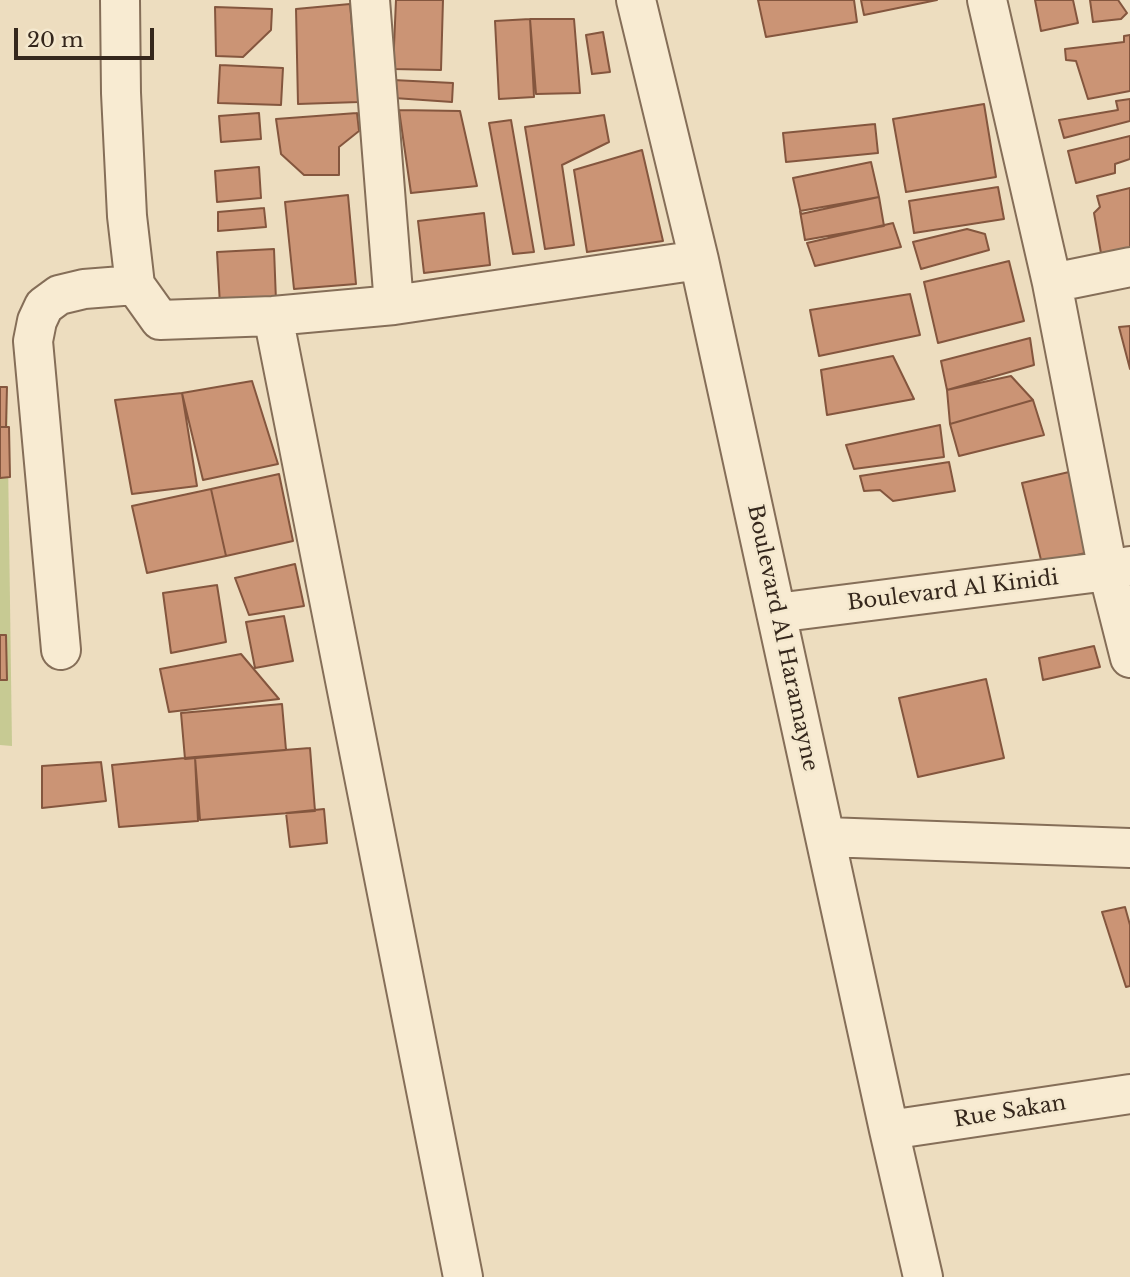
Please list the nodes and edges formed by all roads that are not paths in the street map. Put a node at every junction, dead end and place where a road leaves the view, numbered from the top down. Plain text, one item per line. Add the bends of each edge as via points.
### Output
1 (120, 0) edge
2 (370, 0) edge
3 (636, 0) edge
4 (987, 0) edge
5 (699, 260) junction
6 (1130, 267) edge
7 (1052, 283) junction
8 (135, 285) junction
9 (394, 305) junction
10 (273, 316) junction
11 (1119, 569) edge
12 (776, 613) junction
13 (61, 650) dead end
14 (1130, 658) edge
15 (826, 837) junction
16 (1130, 848) edge
17 (1130, 1094) edge
18 (889, 1130) junction
19 (463, 1277) edge
20 (923, 1277) edge

1 - 8 street via 127,216
2 - 9 street
3 - 5 street, Boulevard Al Haramayne
4 - 7 street
5 - 9 street
5 - 12 street, Boulevard Al Haramayne
6 - 7 street
7 - 11 street
8 - 10 street via 160,320
8 - 13 street via 59,295 44,306 37,321 33,341
9 - 10 street
10 - 19 street
11 - 12 street, Boulevard Al Kinidi
11 - 14 street
12 - 15 street, Boulevard Al Haramayne
15 - 16 street
15 - 18 street, Boulevard Al Haramayne
17 - 18 street, Rue Sakan
18 - 20 street, Boulevard Al Haramayne

